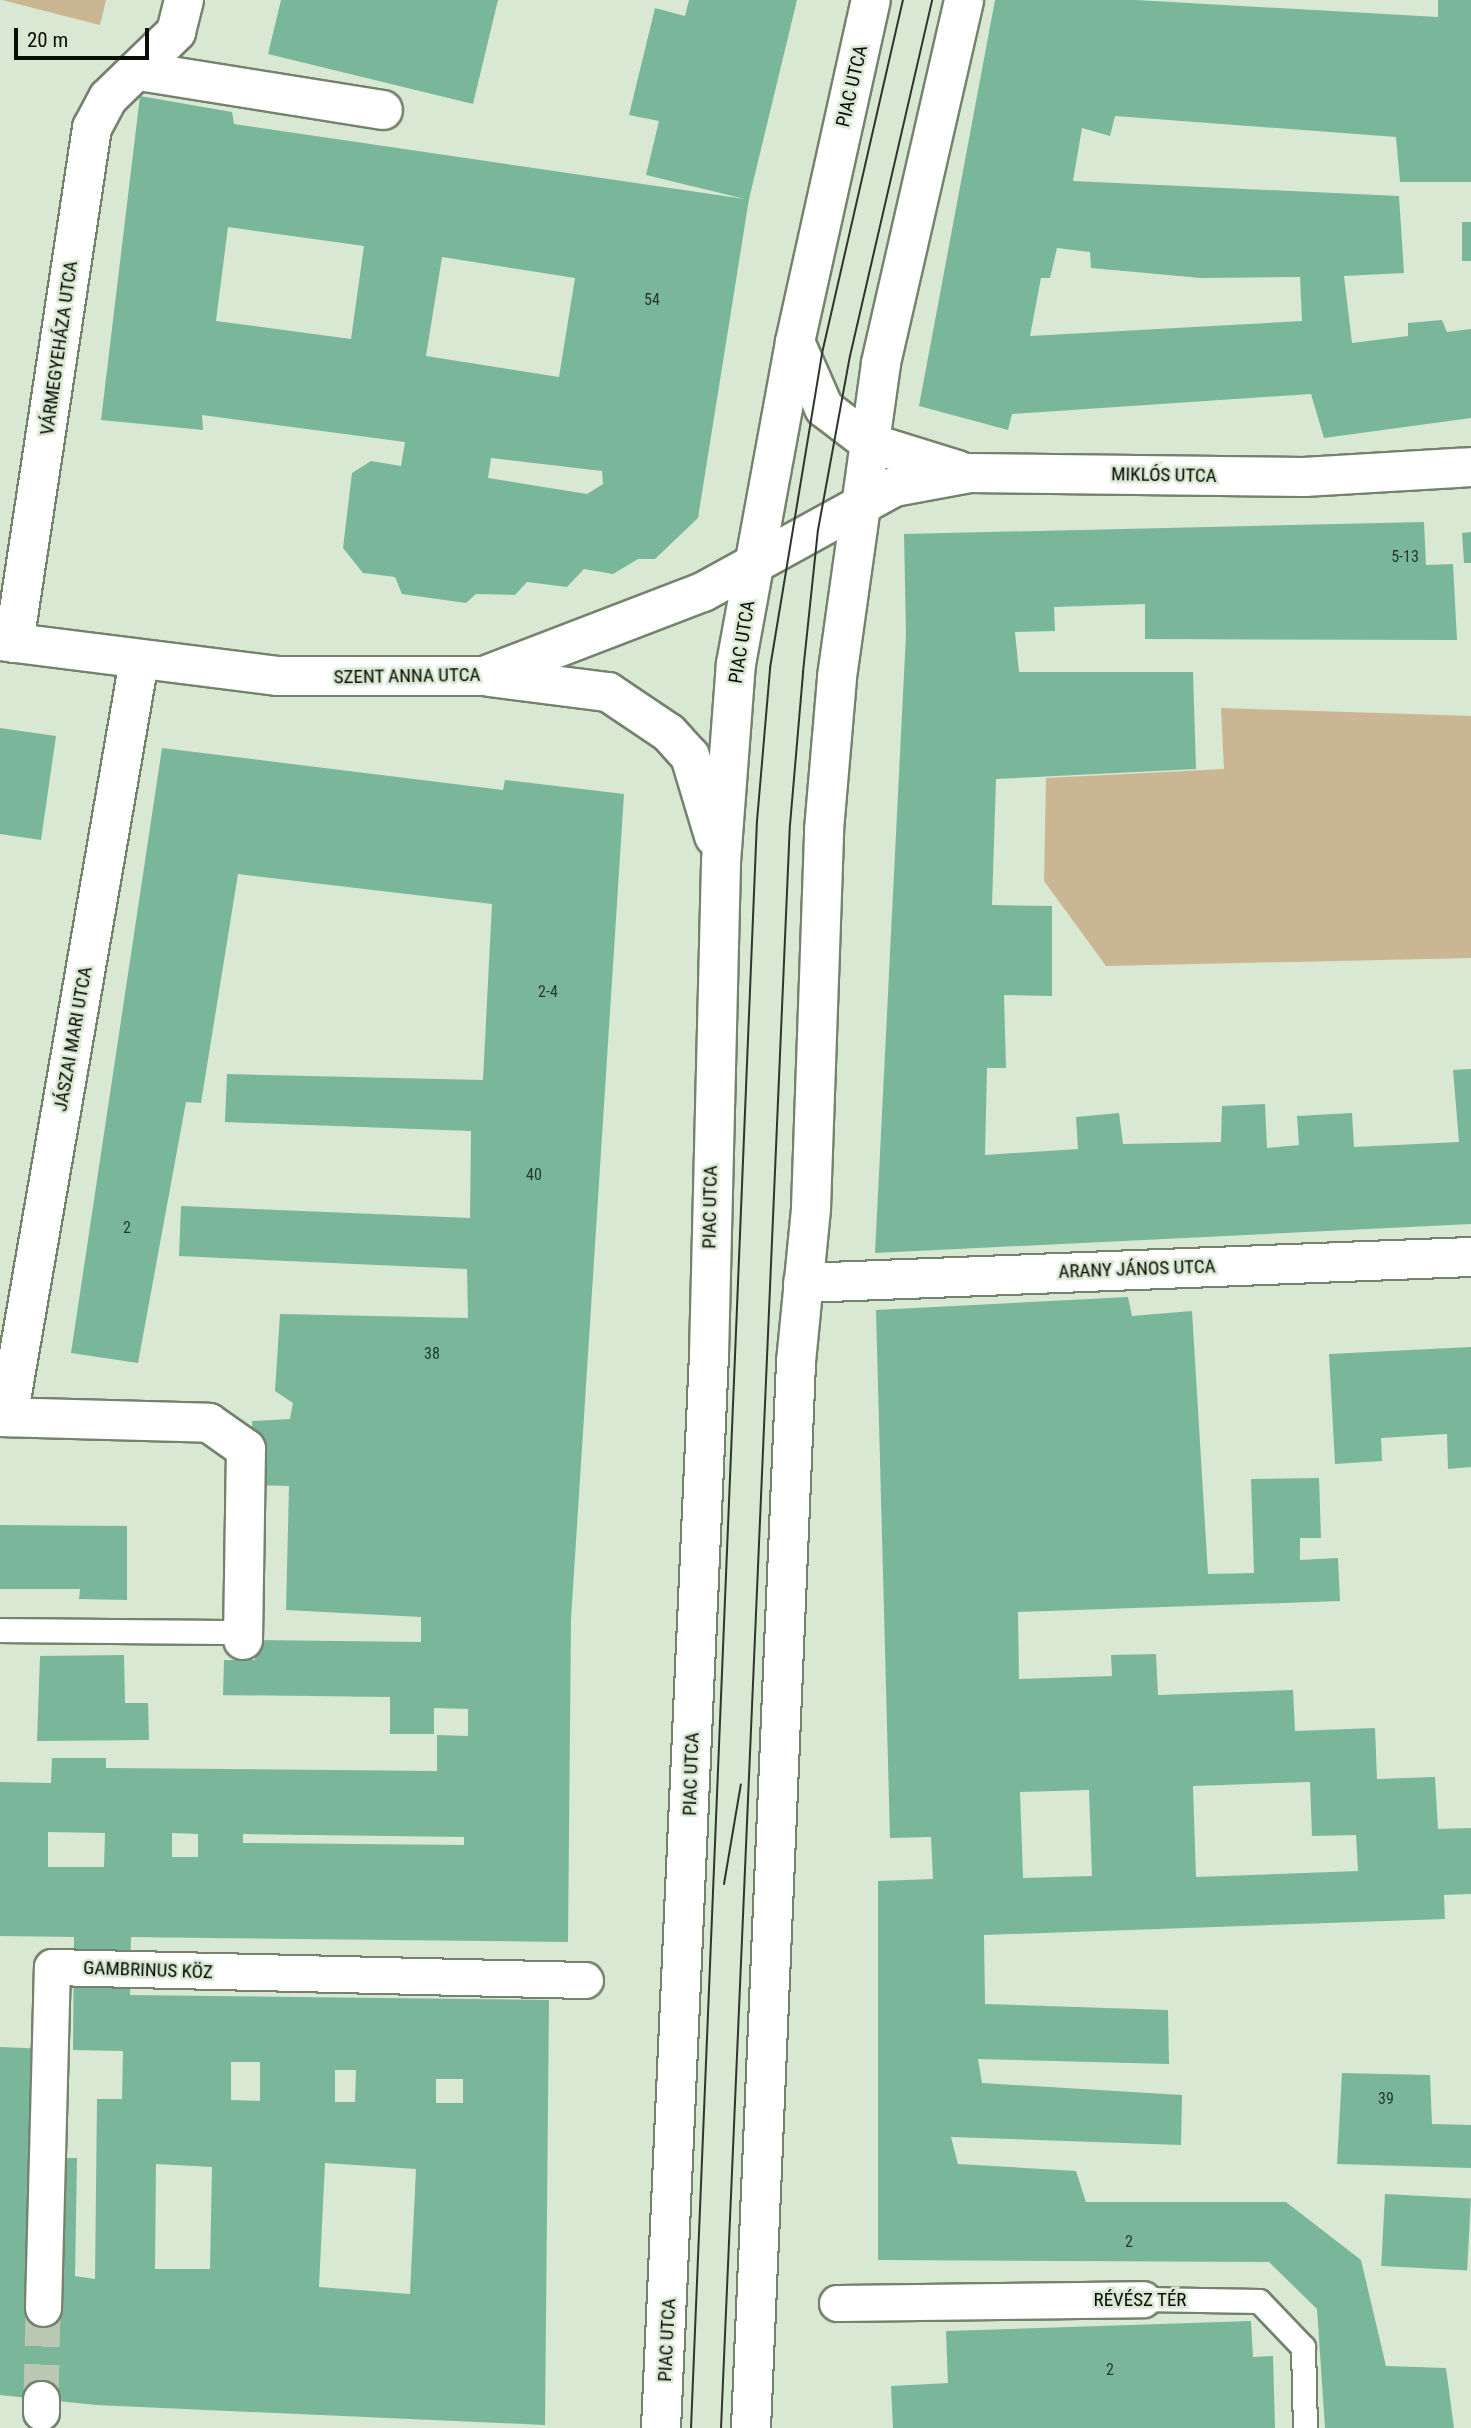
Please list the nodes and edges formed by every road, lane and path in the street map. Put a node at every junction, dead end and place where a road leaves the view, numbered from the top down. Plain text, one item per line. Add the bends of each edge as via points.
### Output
1 (871, 0) edge
2 (964, 0) edge
3 (180, 16) edge
4 (139, 71) junction
5 (383, 110) dead end
6 (794, 342) junction
7 (870, 443) junction
8 (1471, 467) edge
9 (970, 473) junction
10 (862, 503) junction
11 (754, 563) junction
12 (7, 642) edge
13 (139, 661) junction
14 (484, 676) junction
15 (721, 862) junction
16 (1471, 1257) edge
17 (803, 1283) junction
18 (4, 1417) edge
19 (0, 1630) edge
20 (242, 1637) joint
21 (585, 1980) dead end
22 (1143, 2299) joint
23 (837, 2303) dead end
24 (43, 2308) tunnel mouth
25 (661, 2428) edge
26 (751, 2428) edge
27 (1305, 2428) edge

1 - 6 street, PIAC UTCA
2 - 7 street via 881,363
3 - 4 street, VÁRMEGYEHÁZA UTCA
4 - 5 street
4 - 12 street, VÁRMEGYEHÁZA UTCA via 108,97 92,128
6 - 7 street via 824,408
6 - 11 street, PIAC UTCA
7 - 9 street
7 - 10 street
8 - 9 street, MIKLÓS UTCA via 1304,477
9 - 10 street, MIKLÓS UTCA via 894,487
10 - 11 street, SZENT ANNA UTCA
10 - 17 street via 837,677 824,830
11 - 14 street, SZENT ANNA UTCA via 703,592
11 - 15 street, PIAC UTCA via 736,664
12 - 13 street, SZENT ANNA UTCA
13 - 14 street, SZENT ANNA UTCA via 277,676
13 - 18 street, JÁSZAI MARI UTCA
14 - 15 street via 608,692 668,733 690,755
15 - 25 street, PIAC UTCA via 709,1355
16 - 17 street, ARANY JÁNOS UTCA
17 - 26 street
18 - 20 street via 209,1423 246,1449
19 - 20 lane
21 - 24 street, GAMBRINUS KÖZ via 52,1967
22 - 23 street, RÉVÉSZ TÉR
22 - 27 lane, RÉVÉSZ TÉR via 1259,2301 1303,2347

